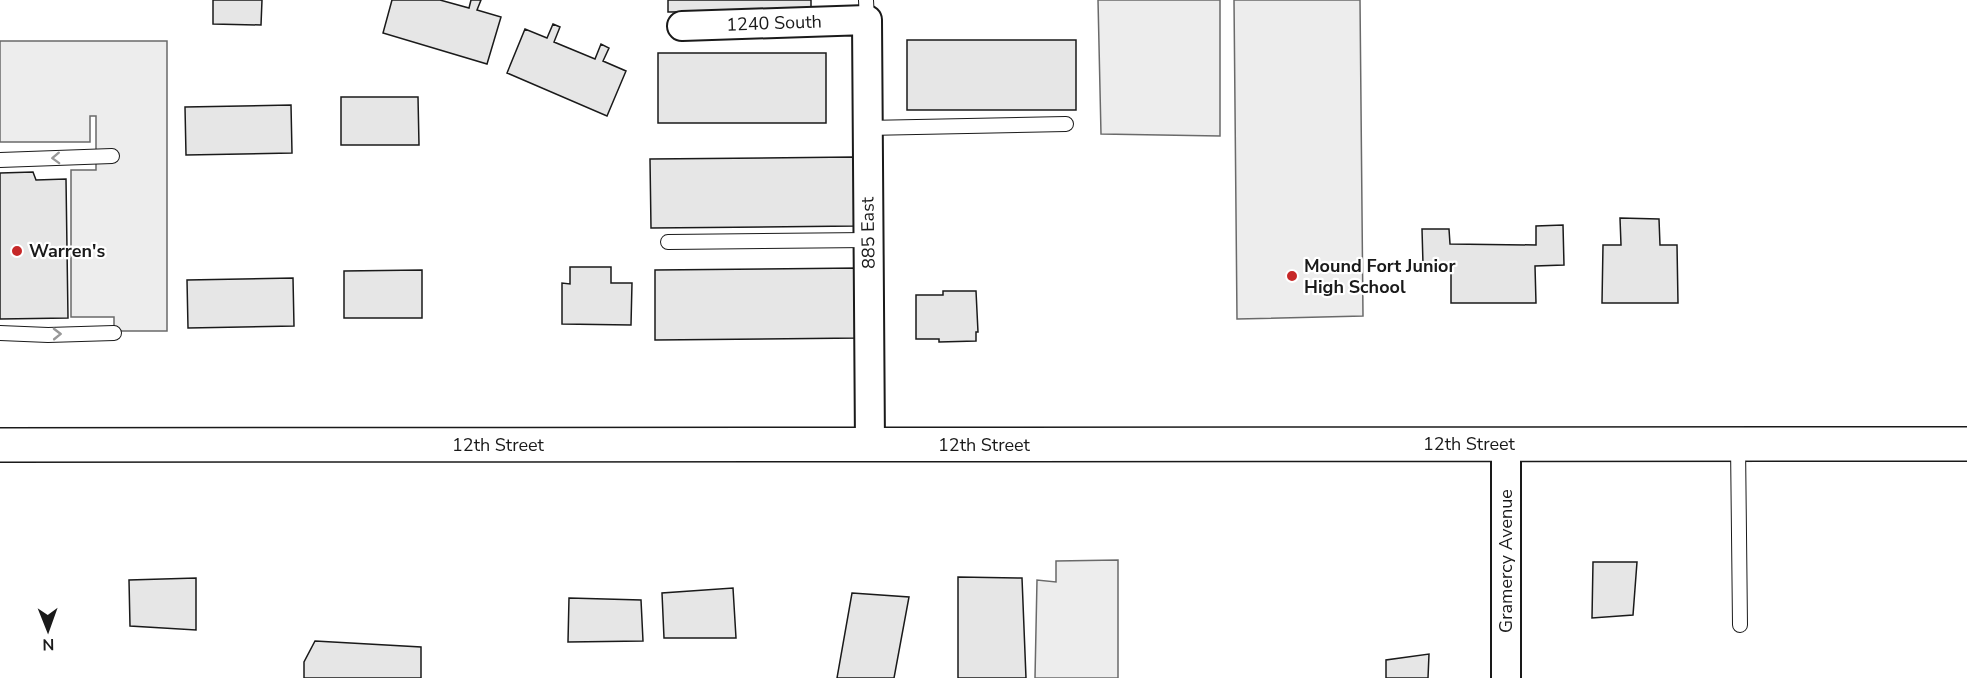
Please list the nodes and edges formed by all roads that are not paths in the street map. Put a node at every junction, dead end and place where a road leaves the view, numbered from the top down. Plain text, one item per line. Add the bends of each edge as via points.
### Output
1 (867, 10) edge
2 (682, 26) dead end
3 (1066, 124) dead end
4 (866, 128) junction
5 (112, 156) dead end
6 (0, 160) edge
7 (868, 240) junction
8 (668, 242) dead end
9 (0, 333) edge
10 (114, 333) dead end
11 (1506, 444) junction
12 (1738, 444) junction
13 (1967, 444) edge
14 (0, 445) edge
15 (870, 445) junction
16 (1740, 625) dead end
17 (1506, 678) edge

1 - 2 street, 1240 South
1 - 4 street, 885 East
3 - 4 lane
4 - 7 street, 885 East
5 -> 6 lane
7 - 8 lane
7 - 15 street, 885 East
9 -> 10 lane
11 - 12 main road, 12th Street
11 - 15 main road, 12th Street
11 - 17 street, Gramercy Avenue
12 - 13 main road, 12th Street
12 - 16 lane
14 - 15 main road, 12th Street

